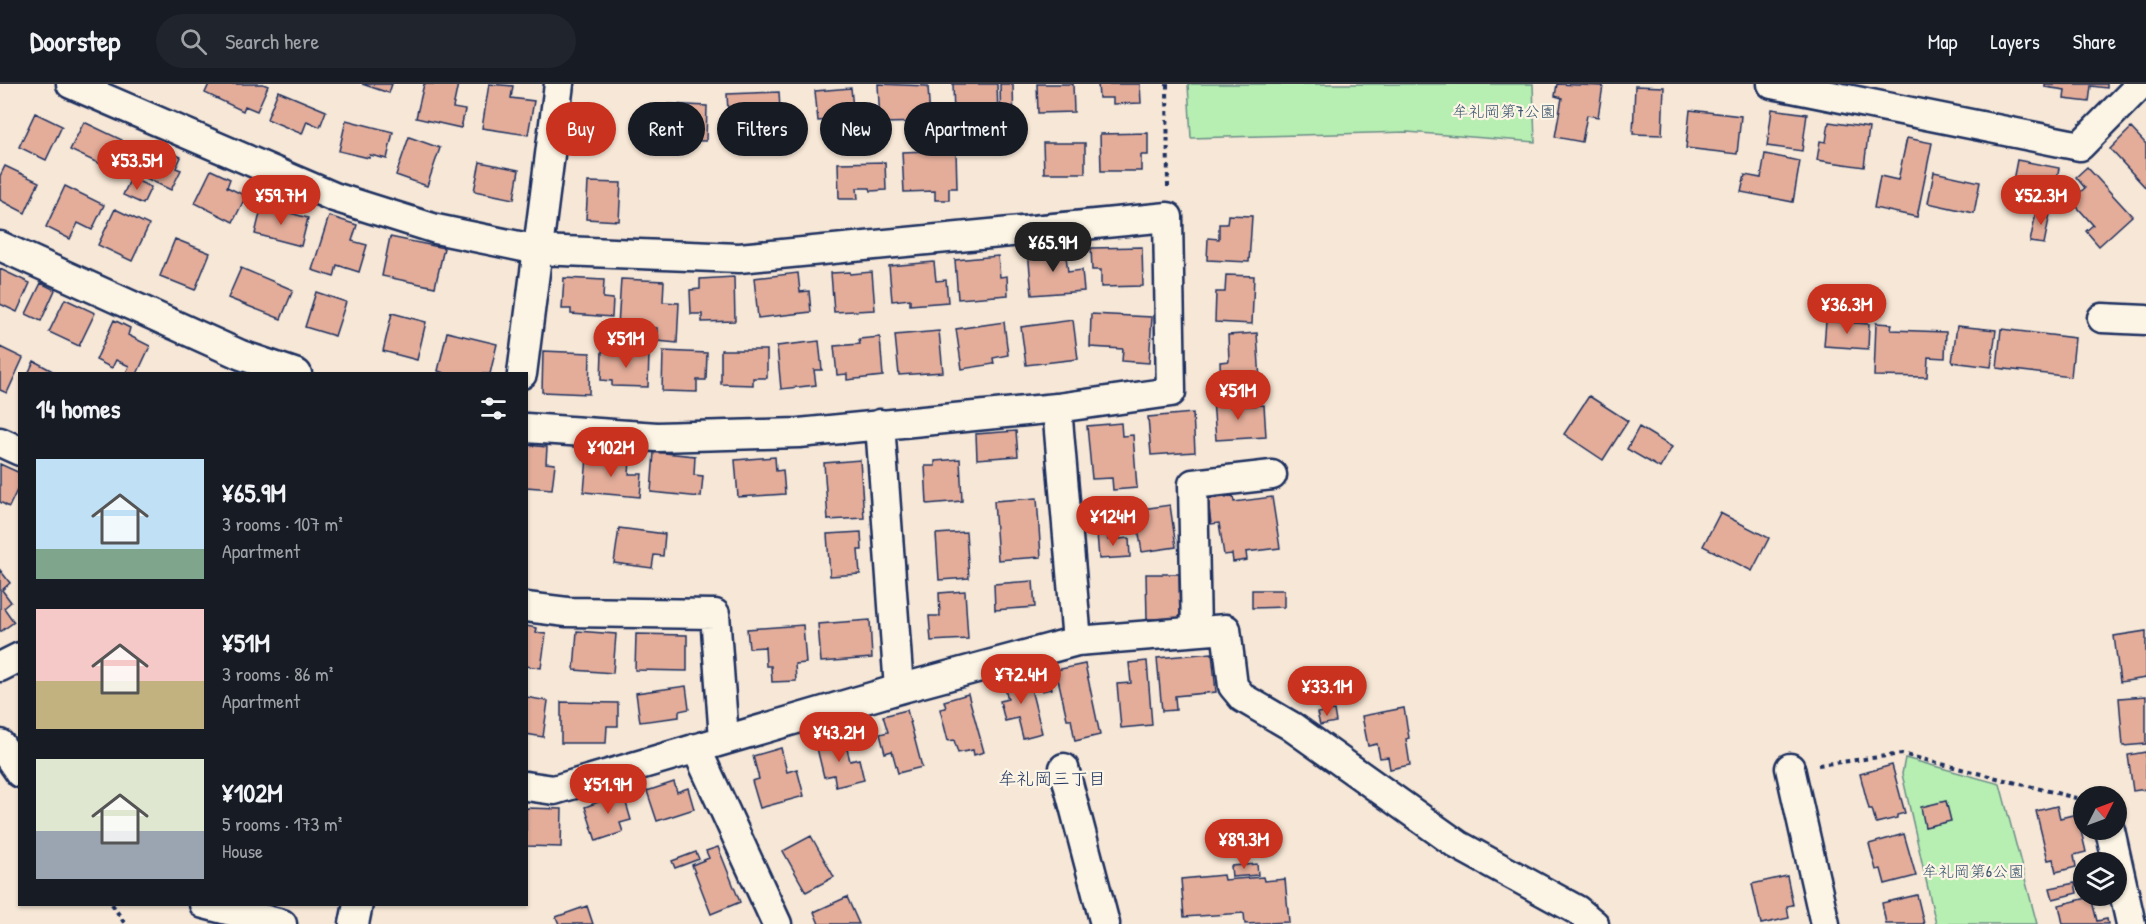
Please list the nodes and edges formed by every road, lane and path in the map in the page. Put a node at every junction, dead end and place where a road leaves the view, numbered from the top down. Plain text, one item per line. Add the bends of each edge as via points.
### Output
1 (71, 84) edge
2 (559, 84) edge
3 (1167, 84) edge
4 (1772, 84) edge
5 (2140, 84) edge
6 (1168, 217) junction
7 (0, 246) edge
8 (538, 250) junction
9 (2103, 318) dead end
10 (2146, 320) edge
11 (291, 372) edge
12 (522, 372) edge
13 (1057, 408) junction
14 (879, 424) junction
15 (528, 428) edge
16 (0, 442) edge
17 (18, 450) edge
18 (1272, 475) dead end
19 (528, 608) edge
20 (1196, 631) junction
21 (1077, 641) junction
22 (18, 658) edge
23 (0, 667) edge
24 (899, 689) junction
25 (724, 739) junction
26 (0, 744) edge
27 (696, 748) junction
28 (1064, 768) dead end
29 (1790, 768) joint
30 (18, 770) edge
31 (528, 786) edge
32 (2073, 797) edge
33 (2112, 840) edge
34 (113, 906) edge
35 (212, 906) edge
36 (358, 906) edge
37 (125, 924) edge
38 (282, 924) edge
39 (354, 924) edge
40 (777, 924) edge
41 (1105, 924) edge
42 (1594, 924) edge
43 (1825, 924) edge
44 (2131, 924) edge

1 - 8 street via 334,197 436,229
2 - 8 street
3 - 6 path
4 - 5 street via 2080,146
6 - 8 street via 739,258
6 - 13 street via 1171,392
7 - 11 street via 241,355
8 - 12 street
9 - 10 street
13 - 14 street
13 - 21 street
14 - 15 street via 799,433 657,437
14 - 24 street
16 - 17 street
18 - 20 street via 1193,484
19 - 25 street via 715,614
20 - 21 street
20 - 42 street via 1226,628 1233,686 1243,698 1291,726 1458,845 1577,910
21 - 24 street
22 - 23 street
24 - 25 street
25 - 27 street
26 - 30 street
27 - 31 street via 554,790
27 - 40 street
28 - 41 street
29 - 32 path via 1902,754
29 - 43 street
33 - 44 street
34 - 37 path
35 - 38 street
36 - 39 street

